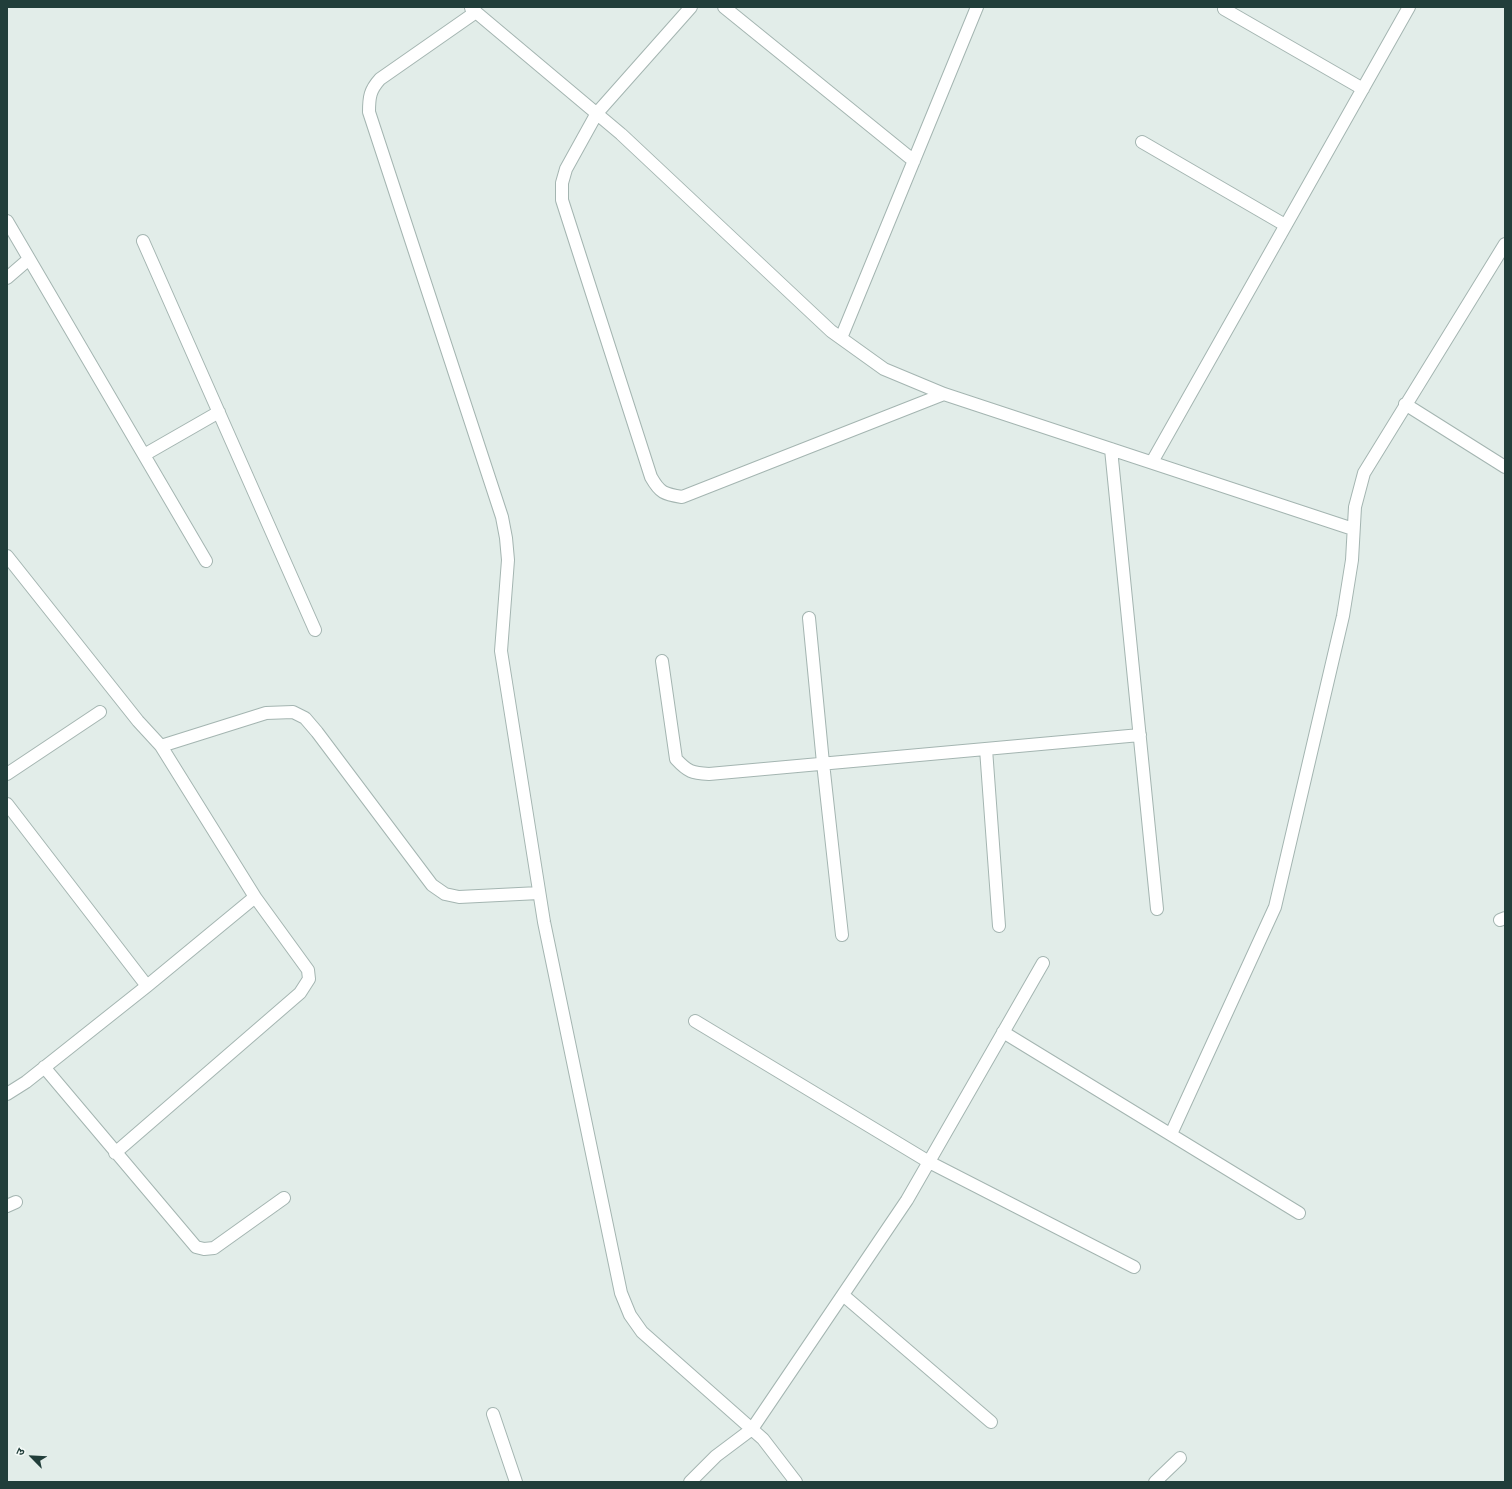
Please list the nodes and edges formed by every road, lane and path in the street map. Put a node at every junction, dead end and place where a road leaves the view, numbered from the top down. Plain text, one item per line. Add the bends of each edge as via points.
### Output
1 (690, 7) edge
2 (724, 7) edge
3 (977, 7) edge
4 (1409, 7) edge
5 (1224, 9) dead end
6 (473, 10) edge
7 (1363, 89) junction
8 (597, 113) junction
9 (1142, 142) dead end
10 (914, 161) junction
11 (7, 221) edge
12 (1286, 225) junction
13 (143, 241) dead end
14 (1505, 244) edge
15 (29, 259) junction
16 (7, 278) edge
17 (840, 338) junction
18 (944, 394) junction
19 (1406, 404) junction
20 (219, 412) junction
21 (1111, 449) junction
22 (144, 455) junction
23 (1152, 462) junction
24 (1505, 468) edge
25 (1353, 529) junction
26 (7, 556) edge
27 (206, 561) dead end
28 (809, 618) dead end
29 (315, 630) dead end
30 (662, 661) dead end
31 (100, 712) dead end
32 (1140, 735) junction
33 (161, 746) junction
34 (986, 749) junction
35 (823, 764) junction
36 (7, 774) edge
37 (7, 804) edge
38 (540, 893) junction
39 (255, 897) junction
40 (1157, 909) dead end
41 (998, 926) dead end
42 (842, 935) dead end
43 (1043, 963) dead end
44 (147, 986) junction
45 (695, 1021) dead end
46 (1004, 1032) junction
47 (44, 1067) junction
48 (7, 1094) edge
49 (1171, 1134) junction
50 (115, 1153) junction
51 (929, 1162) junction
52 (284, 1198) dead end
53 (1299, 1212) dead end
54 (1134, 1267) dead end
55 (843, 1295) junction
56 (494, 1414) dead end
57 (991, 1422) dead end
58 (752, 1429) junction
59 (1180, 1458) dead end
60 (516, 1482) edge
61 (690, 1482) edge
62 (796, 1482) edge
63 (1155, 1482) edge

1 - 8 street
2 - 10 street
3 - 10 street
4 - 7 street
5 - 7 street
6 - 8 street
6 - 38 street via 380,79 369,97 369,112 502,517 508,560 501,651
7 - 12 street
8 - 17 street
8 - 18 street via 566,169 562,183 562,200 651,477 658,488 669,495 682,497
9 - 12 street
10 - 17 street
11 - 15 street
12 - 23 street
13 - 20 street
14 - 19 street
15 - 16 street
15 - 22 street
17 - 18 street via 884,369
18 - 21 street
19 - 24 street
19 - 25 street via 1364,473 1355,506
20 - 22 street
20 - 29 street
21 - 23 street
21 - 32 street
22 - 27 street
23 - 25 street
25 - 49 street via 1347,598 1275,907
26 - 33 street via 49,612
28 - 35 street
30 - 35 street via 676,759 685,769 709,774
31 - 36 street
32 - 34 street
32 - 40 street
33 - 38 street via 266,713 293,712 305,718 317,732 432,885 445,894 460,897
33 - 39 street
34 - 35 street
34 - 41 street
35 - 42 street
37 - 44 street
38 - 58 street via 621,1293 630,1315 642,1332
39 - 44 street
39 - 50 street via 308,970 309,979 306,986
43 - 46 street
44 - 47 street
45 - 51 street
46 - 49 street
46 - 51 street
47 - 48 street
47 - 50 street
49 - 53 street
50 - 52 street via 196,1247 204,1250 214,1248
51 - 54 street
51 - 55 street via 907,1200
55 - 57 street
55 - 58 street
56 - 60 street
58 - 61 street via 716,1456
58 - 62 street via 763,1439
59 - 63 street

